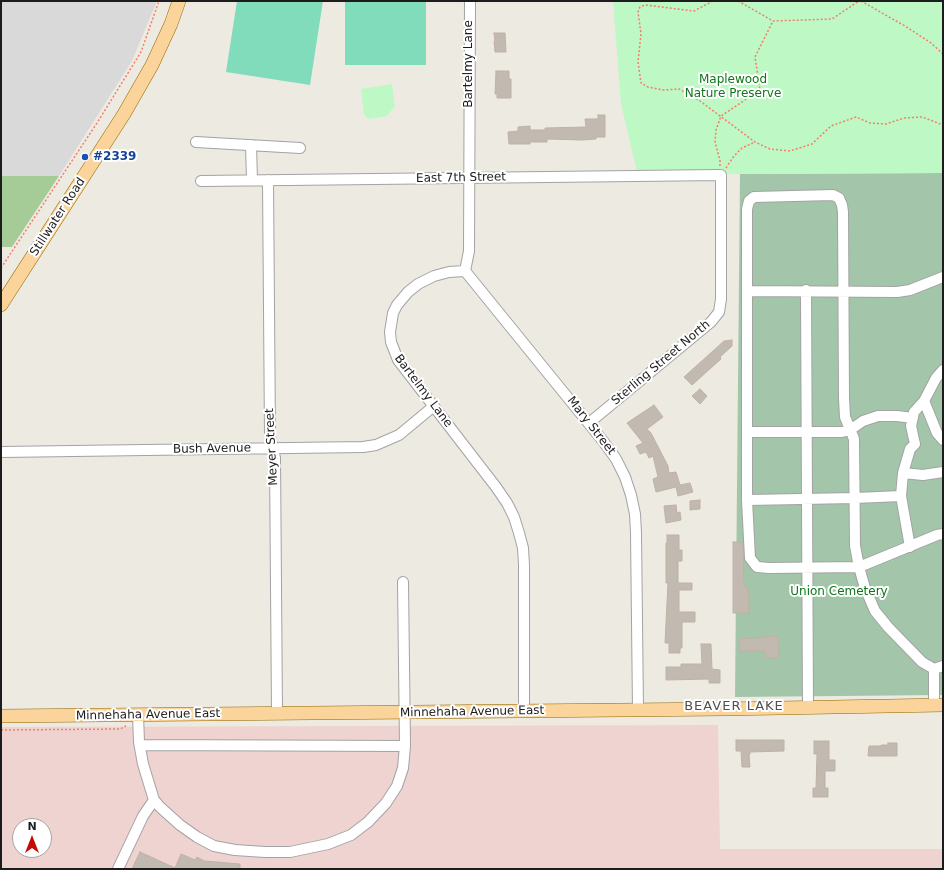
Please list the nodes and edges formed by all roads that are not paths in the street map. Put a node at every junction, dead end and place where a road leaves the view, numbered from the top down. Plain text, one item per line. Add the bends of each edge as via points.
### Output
1 (179, 1) edge
2 (470, 1) edge
3 (196, 142) dead end
4 (251, 146) junction
5 (300, 148) dead end
6 (720, 175) joint
7 (469, 177) junction
8 (252, 180) junction
9 (268, 180) junction
10 (201, 181) dead end
11 (465, 271) junction
12 (943, 277) edge
13 (806, 290) junction
14 (843, 290) junction
15 (747, 291) junction
16 (1, 305) edge
17 (943, 370) edge
18 (924, 401) junction
19 (434, 406) junction
20 (913, 418) junction
21 (589, 423) junction
22 (850, 430) junction
23 (747, 432) junction
24 (807, 432) junction
25 (943, 440) edge
26 (272, 448) junction
27 (1, 452) edge
28 (943, 472) edge
29 (903, 473) junction
30 (901, 496) junction
31 (855, 498) junction
32 (808, 499) junction
33 (747, 500) junction
34 (943, 534) edge
35 (910, 547) junction
36 (859, 567) junction
37 (808, 568) junction
38 (402, 582) dead end
39 (938, 667) edge
40 (938, 706) edge
41 (808, 708) junction
42 (638, 710) junction
43 (524, 711) junction
44 (404, 712) junction
45 (277, 714) junction
46 (1, 716) edge
47 (138, 720) junction
48 (140, 746) junction
49 (405, 746) junction
50 (154, 800) junction
51 (118, 869) edge

1 - 16 main road, Stillwater Road via 155,60 128,108
2 - 7 street, Bartelmy Lane
3 - 4 street
4 - 5 street
4 - 8 street
6 - 7 street, East 7th Street
6 - 21 street, Sterling Street North via 721,300 718,312 711,322
7 - 9 street, East 7th Street
7 - 11 street, Bartelmy Lane via 469,251
8 - 9 street, East 7th Street
8 - 10 street, East 7th Street
9 - 26 street, Meyer Street
11 - 19 street, Bartelmy Lane via 434,276 418,284 397,305 391,323 390,332 398,360
11 - 21 street, Mary Street
12 - 14 street via 910,290
13 - 14 street
13 - 15 street
13 - 24 street
14 - 15 street via 843,212 839,198 833,195 760,196 749,202
14 - 22 street via 844,398 845,417
15 - 23 street
17 - 18 street
18 - 20 street via 914,412
18 - 25 street via 937,433
19 - 26 street, Bush Avenue via 399,435 376,445
19 - 43 street, Bartelmy Lane via 507,503 519,533 524,564
20 - 22 street via 878,416 863,420
20 - 29 street via 911,426 915,444 910,450
21 - 42 street, Mary Street via 622,471 635,514
22 - 24 street
22 - 31 street via 854,439
23 - 24 street
23 - 33 street
24 - 32 street
26 - 27 street, Bush Avenue
26 - 45 street, Meyer Street via 275,458
28 - 29 street via 923,475
29 - 30 street
30 - 31 street
30 - 35 street
31 - 32 street
31 - 36 street via 855,546
32 - 33 street
32 - 37 street
33 - 37 street via 750,558 757,567
34 - 35 street
35 - 36 street
36 - 37 street
36 - 39 street via 875,611 922,662
37 - 41 street
38 - 44 street
39 - 40 street
40 - 41 main road, Minnehaha Avenue East
41 - 42 main road, Minnehaha Avenue East
42 - 43 main road, Minnehaha Avenue East
43 - 44 main road, Minnehaha Avenue East
44 - 45 main road, Minnehaha Avenue East
44 - 49 street
45 - 47 main road, Minnehaha Avenue East
46 - 47 main road, Minnehaha Avenue East
47 - 48 street
48 - 49 street
48 - 50 street
49 - 50 street via 403,768 397,786 386,803 352,835 328,844 290,852 235,850 214,846 180,825
50 - 51 street via 143,816

